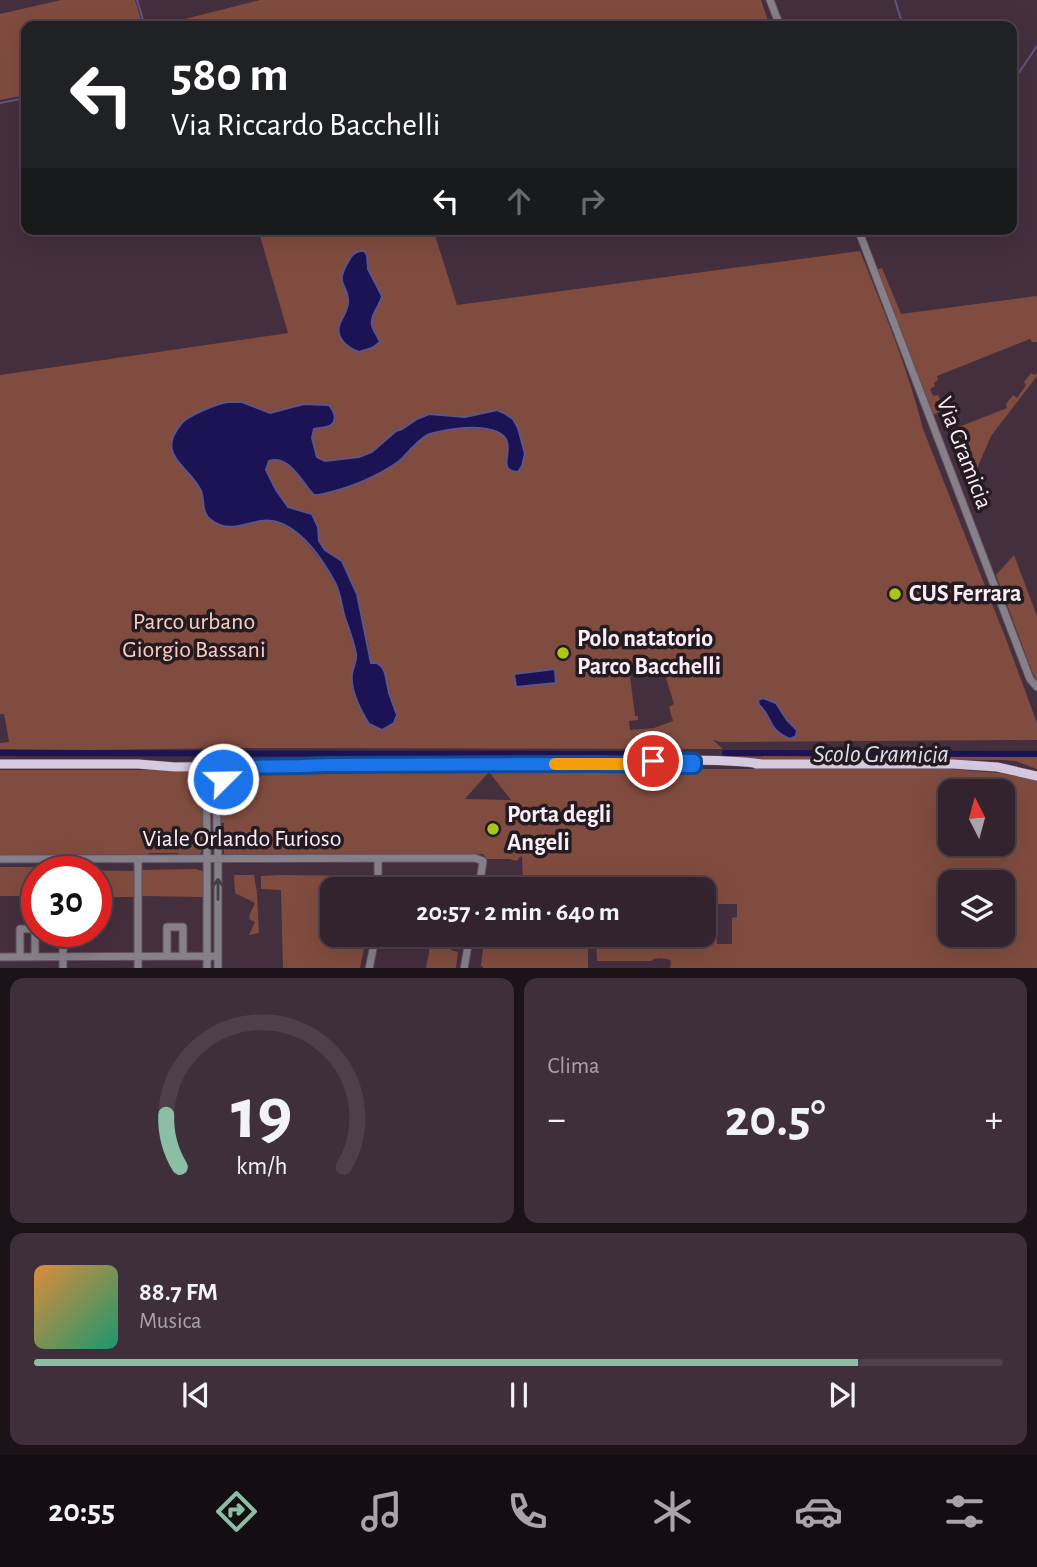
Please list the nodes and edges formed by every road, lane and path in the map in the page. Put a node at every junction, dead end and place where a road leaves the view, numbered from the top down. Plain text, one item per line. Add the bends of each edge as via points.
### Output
1 (770, 0) edge
2 (778, 21) edge
3 (860, 235) edge
4 (1037, 687) edge
5 (0, 764) edge
6 (206, 764) junction
7 (228, 765) junction
8 (1037, 776) edge
9 (207, 838) dead end
10 (217, 838) dead end
11 (207, 850) dead end
12 (218, 850) dead end
13 (378, 858) junction
14 (0, 859) edge
15 (21, 859) edge
16 (112, 859) edge
17 (138, 859) junction
18 (207, 859) junction
19 (218, 859) junction
20 (378, 877) edge
21 (481, 877) edge
22 (207, 911) junction
23 (218, 911) junction
24 (63, 947) edge
25 (373, 947) edge
26 (468, 947) edge
27 (138, 956) junction
28 (167, 956) junction
29 (183, 956) junction
30 (207, 956) junction
31 (218, 956) junction
32 (0, 957) edge
33 (20, 957) junction
34 (35, 957) junction
35 (63, 957) junction
36 (63, 968) edge
37 (138, 968) edge
38 (207, 968) edge
39 (218, 968) edge
40 (369, 968) edge
41 (464, 968) edge

1 - 2 street
3 - 4 street, Via Gramicia via 1030,679
5 - 6 main road
6 - 7 main road
6 - 9 street
7 - 8 main road via 739,761 953,764
7 - 10 street via 218,791
11 - 18 street
12 - 19 street
13 - 19 street, Viale Orlando Furioso
13 - 20 street
13 - 21 street, Viale Orlando Furioso via 475,858 483,861
14 - 15 street, Viale Orlando Furioso
16 - 17 street, Viale Orlando Furioso
17 - 18 street, Viale Orlando Furioso
17 - 27 street
18 - 19 street, Viale Orlando Furioso
18 - 22 street
23 -> 19 street
22 - 23 street
22 - 30 street
23 - 31 street
24 - 35 street
25 - 40 street
26 - 41 street
27 - 28 street
27 - 35 street
27 - 37 street
28 - 29 street
28 - 29 street via 167,927 183,927
29 - 30 street
30 - 31 street
30 - 38 street
31 - 39 street
32 - 33 street
33 - 34 street
33 - 34 street via 20,929 35,929
34 - 35 street
35 - 36 street

